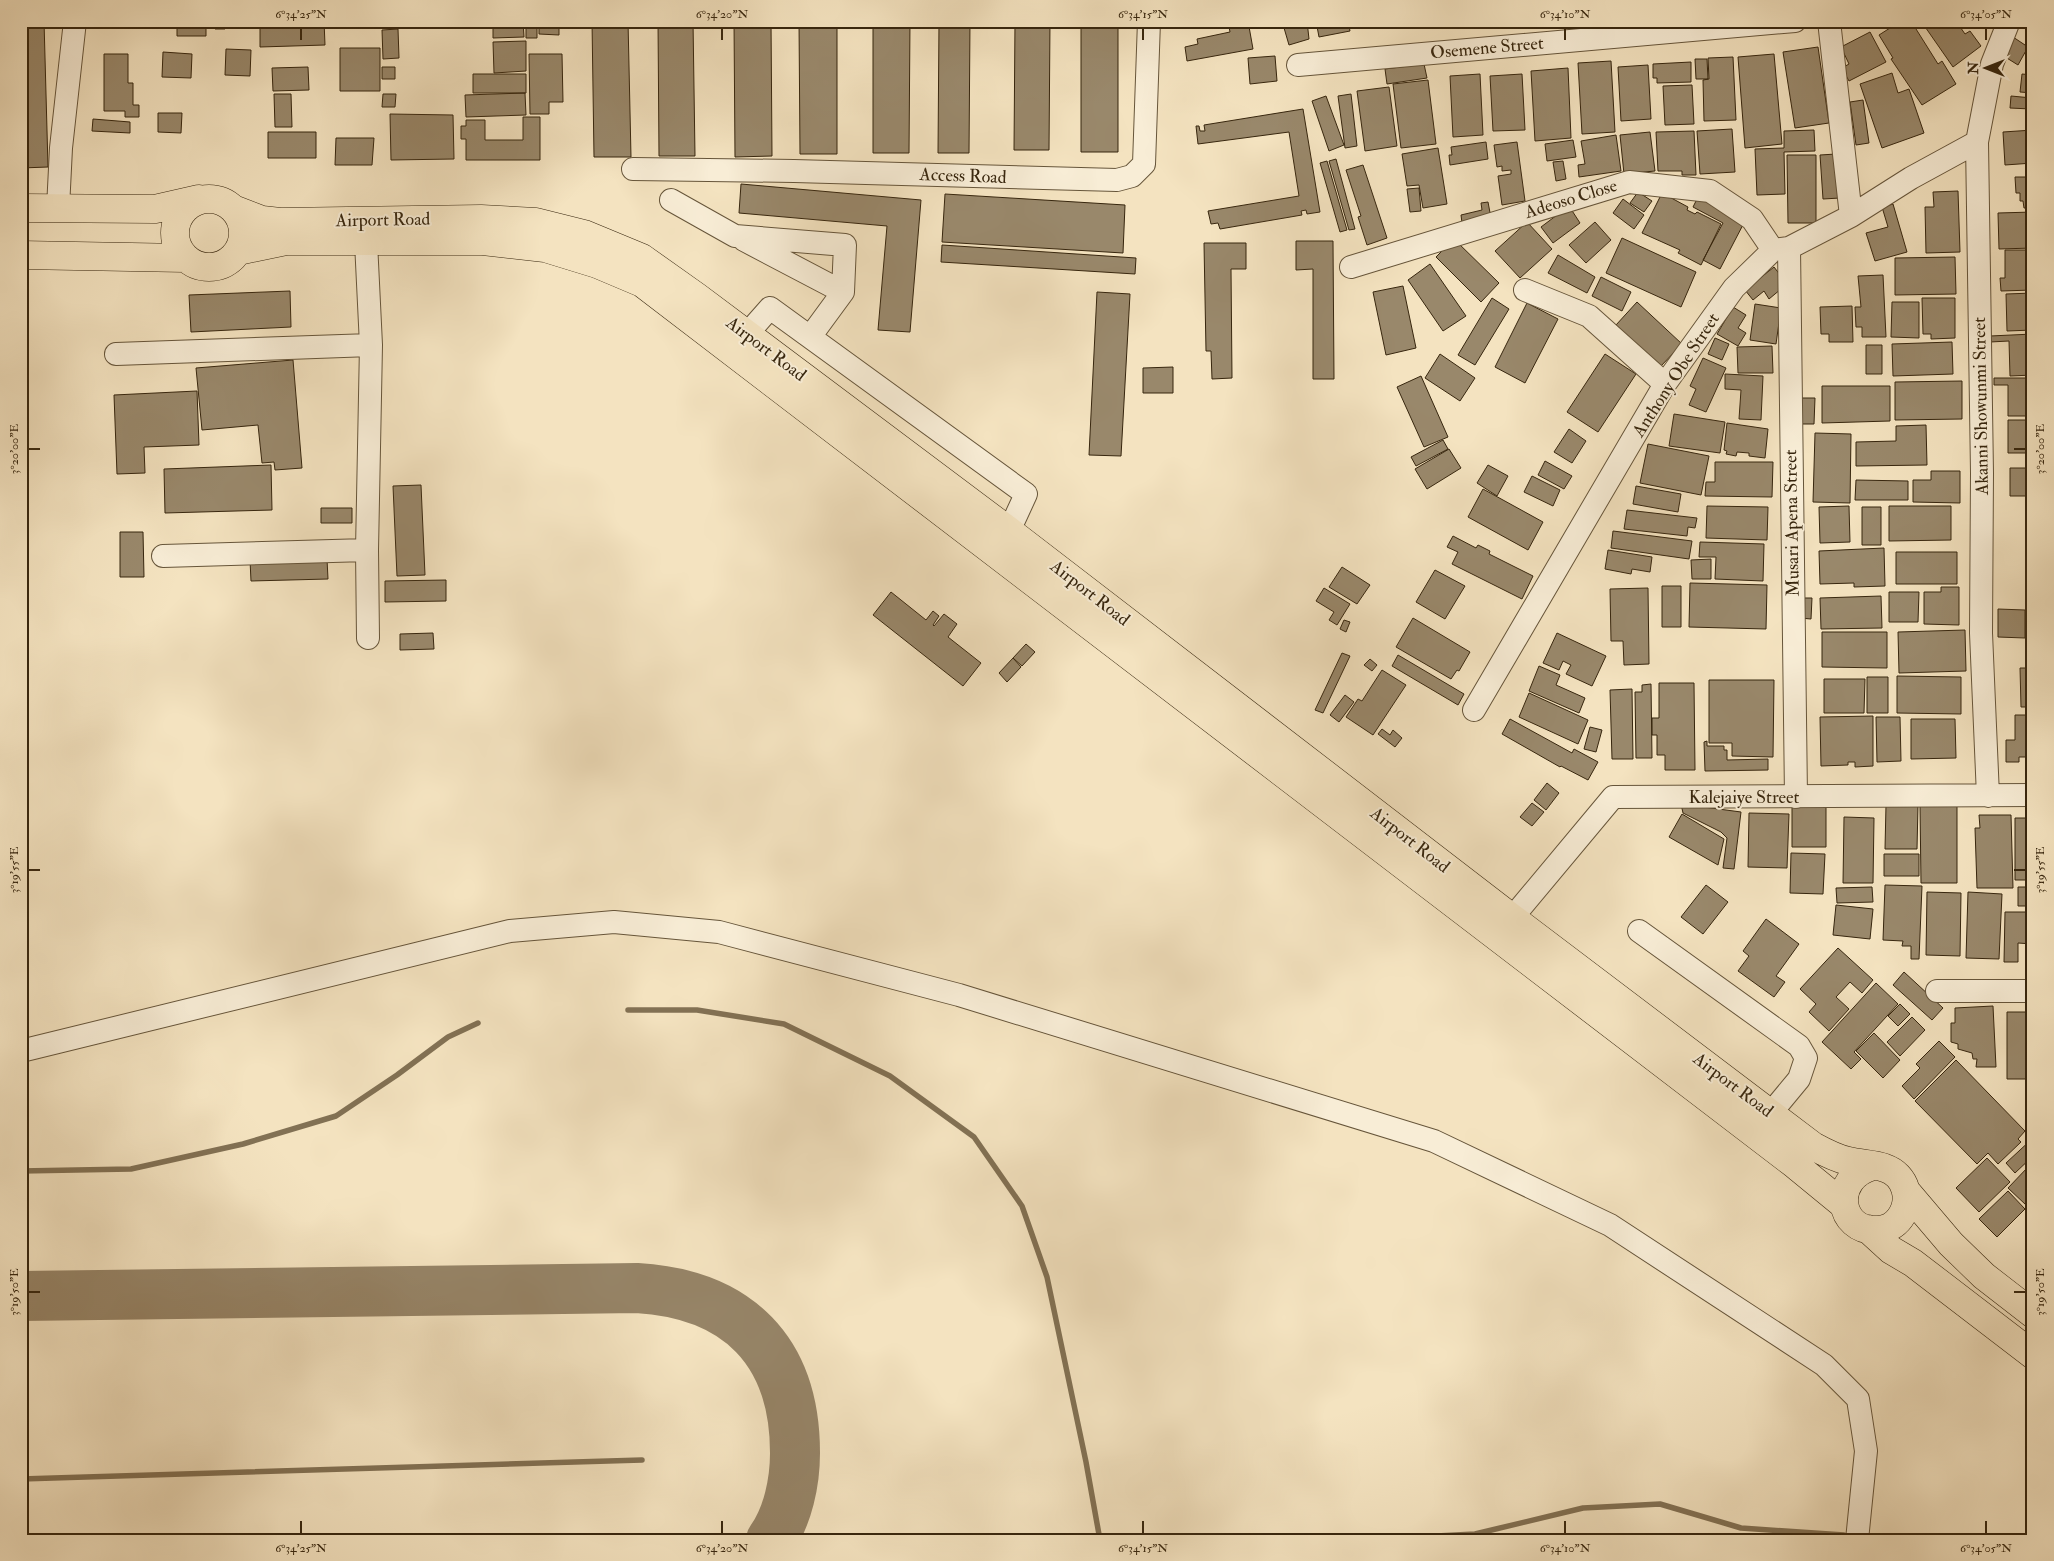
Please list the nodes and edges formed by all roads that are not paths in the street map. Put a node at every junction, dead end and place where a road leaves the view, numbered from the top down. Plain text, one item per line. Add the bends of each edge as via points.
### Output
1 (75, 21) edge
2 (1149, 21) edge
3 (1795, 21) edge
4 (1829, 21) edge
5 (2009, 21) edge
6 (1298, 65) dead end
7 (1977, 142) junction
8 (633, 169) dead end
9 (203, 198) junction
10 (671, 200) dead end
11 (21, 208) edge
12 (58, 208) junction
13 (236, 210) junction
14 (1851, 216) junction
15 (735, 236) junction
16 (366, 242) junction
17 (1781, 249) junction
18 (238, 251) junction
19 (21, 255) edge
20 (185, 258) junction
21 (1351, 267) dead end
22 (1526, 290) dead end
23 (843, 292) junction
24 (747, 334) junction
25 (810, 338) junction
26 (370, 345) junction
27 (116, 354) dead end
28 (1665, 384) junction
29 (1009, 531) junction
30 (367, 550) junction
31 (163, 556) dead end
32 (368, 638) dead end
33 (1474, 710) dead end
34 (2033, 795) edge
35 (1988, 796) junction
36 (1796, 797) junction
37 (1512, 918) junction
38 (1639, 931) dead end
39 (1938, 991) dead end
40 (2033, 991) edge
41 (21, 1051) edge
42 (1770, 1114) junction
43 (1872, 1166) junction
44 (1906, 1191) junction
45 (1844, 1206) junction
46 (1868, 1230) junction
47 (2033, 1314) edge
48 (2033, 1355) edge
49 (1857, 1540) edge

1 - 12 street
2 - 8 street, Access Road via 1144,164 1132,176 1117,180
3 - 6 street, Osemene Street
4 - 14 street
5 - 7 street, Akanni Showunmi Street via 1992,64
7 - 14 street, Anthony Obe Street
7 - 35 street, Akanni Showunmi Street via 1981,633
9 - 12 main road via 155,209
9 - 13 main road via 215,198
9 - 20 main road via 189,204 179,216 175,230 177,245
10 - 15 street
11 - 12 main road
13 - 18 main road via 243,226
13 - 24 main road, Airport Road via 262,220 280,222 481,219 536,222 584,234 642,258
14 - 17 street, Anthony Obe Street
15 - 23 street
15 - 23 street via 845,245
16 - 18 main road, Airport Road via 286,241
16 - 26 street
16 - 45 main road, Airport Road via 483,241 545,248 596,264 642,284 1794,1164
17 - 21 street, Adeoso Close via 1752,219 1710,191 1629,182
17 - 28 street, Anthony Obe Street via 1734,288
17 - 36 street, Musari Apena Street
18 - 20 main road via 219,266 207,267
19 - 20 main road
22 - 28 street via 1589,316
23 - 25 street
24 - 25 street via 770,308
24 - 29 main road, Airport Road
25 - 29 street via 1026,494
26 - 27 street
26 - 30 street
28 - 33 street, Anthony Obe Street
29 - 37 main road, Airport Road
30 - 31 street
30 - 32 street
34 - 35 street, Kalejaiye Street
35 - 36 street, Kalejaiye Street
36 - 37 street, Kalejaiye Street via 1612,797
37 - 42 main road, Airport Road
38 - 42 street via 1799,1046 1806,1058 1798,1079
39 - 40 street
41 - 49 street via 510,931 614,922 719,932 949,992 1434,1142 1610,1225 1824,1365 1858,1399 1866,1451
42 - 43 main road, Airport Road via 1813,1146 1840,1158
43 - 44 main road via 1894,1172
43 - 45 main road via 1853,1175 1847,1184
44 - 46 main road via 1907,1202 1898,1221 1879,1230
44 - 47 main road via 1951,1244 1984,1276
45 - 46 main road via 1857,1225
46 - 48 main road

